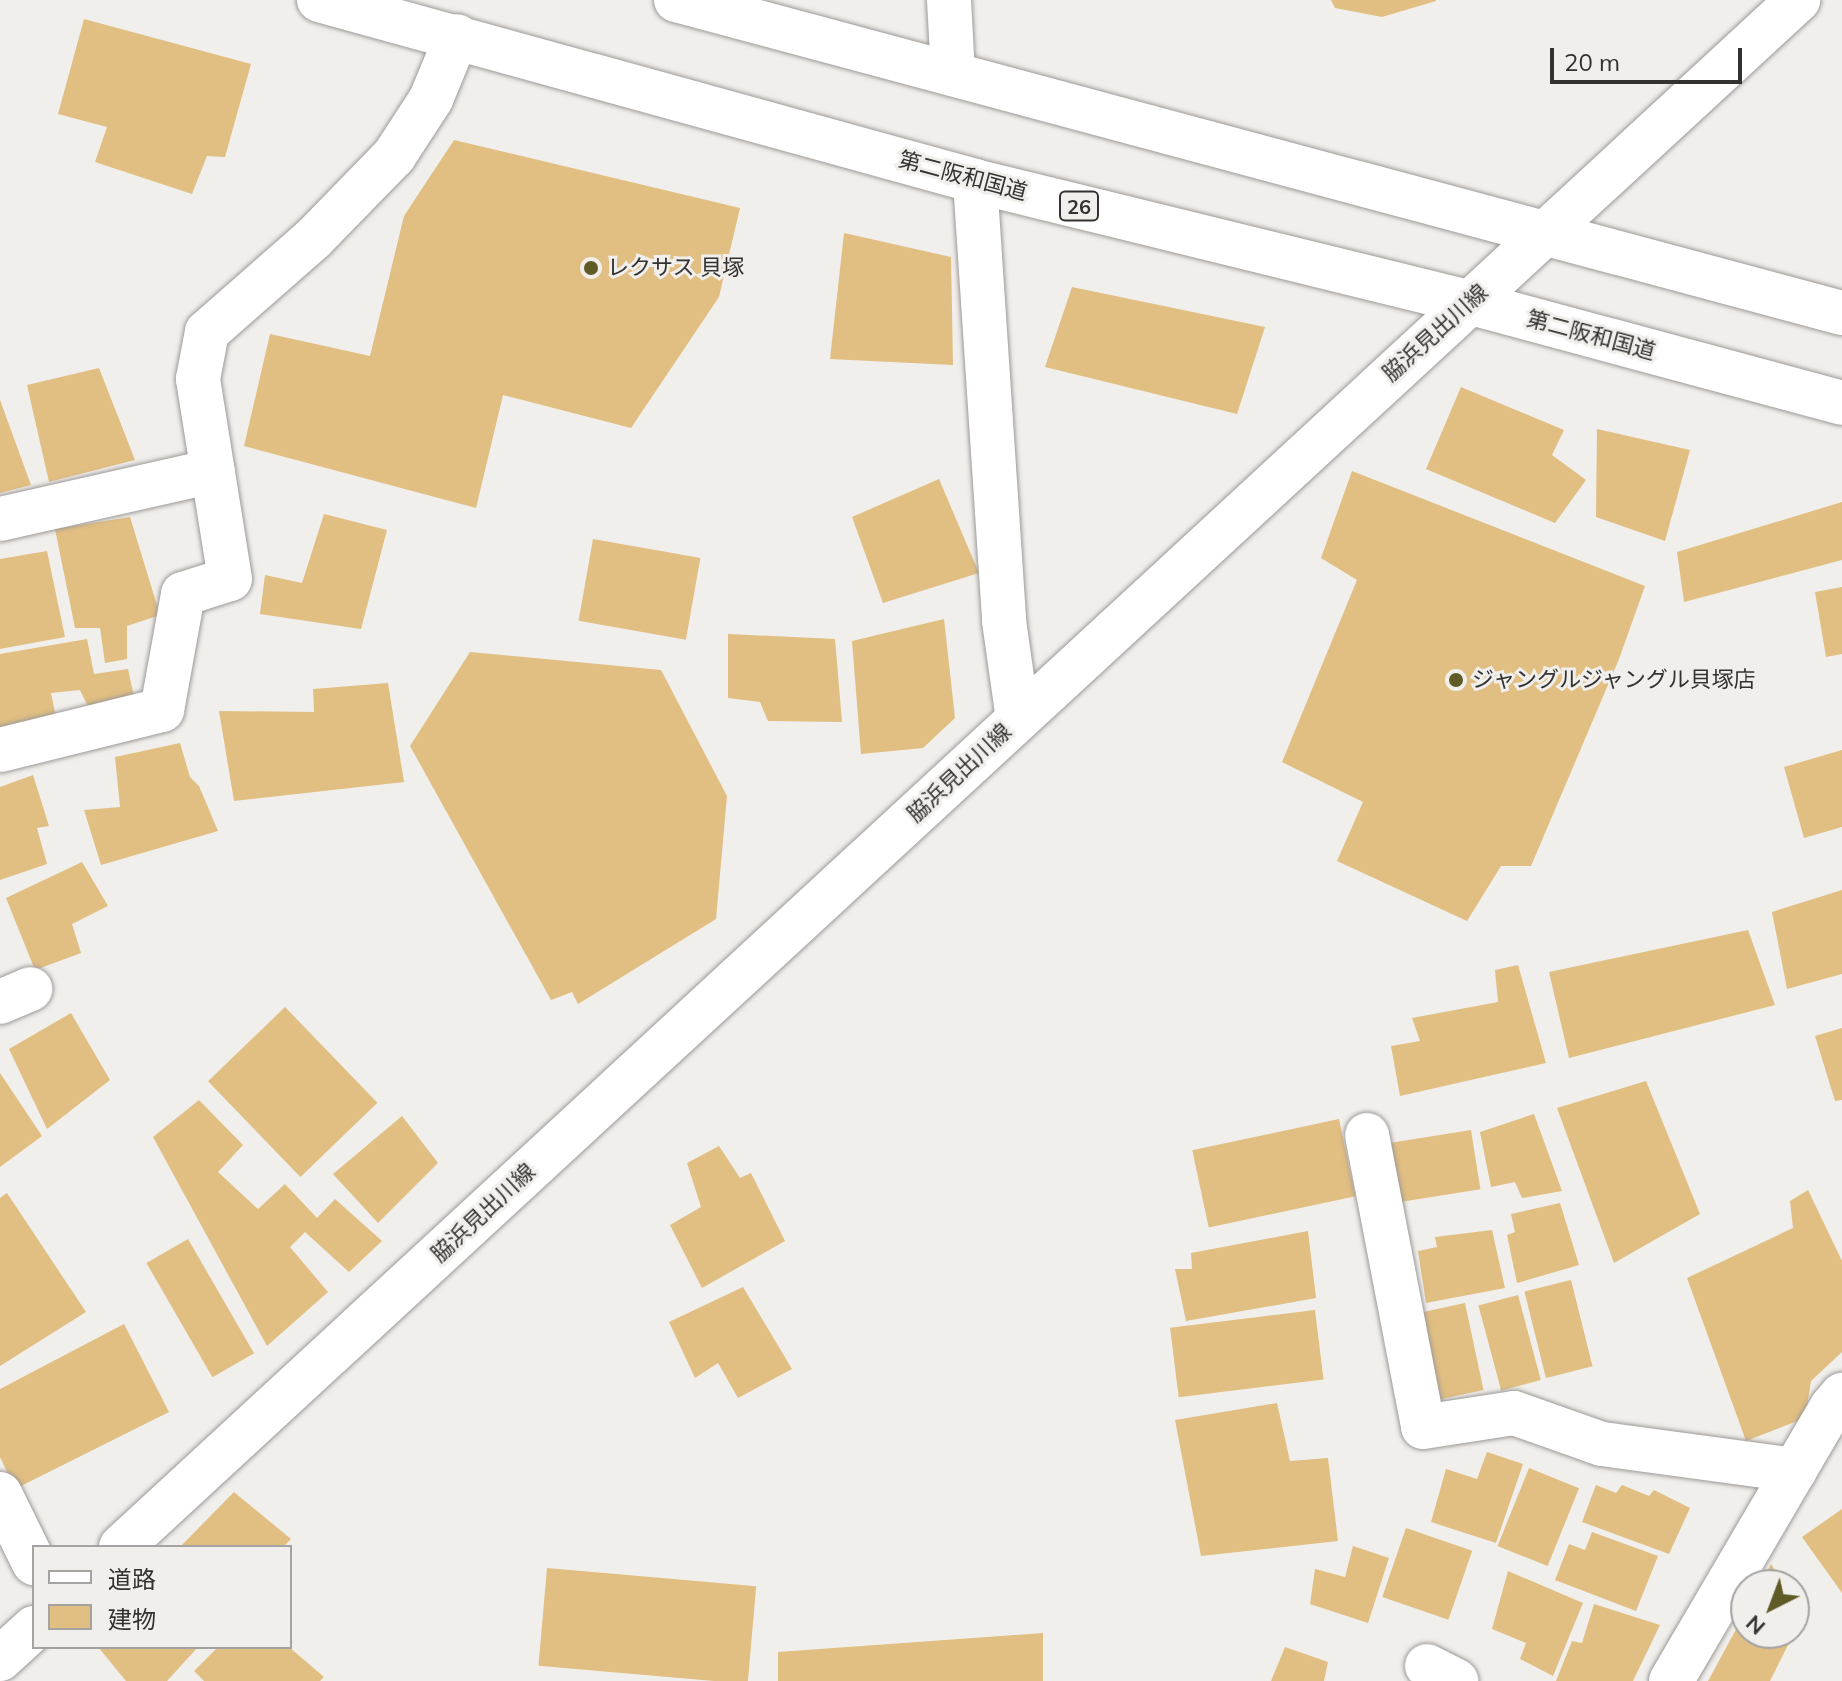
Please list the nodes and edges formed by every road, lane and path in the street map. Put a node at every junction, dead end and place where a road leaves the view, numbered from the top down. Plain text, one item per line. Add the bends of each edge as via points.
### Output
1 (319, 0) edge
2 (676, 0) edge
3 (949, 0) edge
4 (1798, 0) edge
5 (457, 36) junction
6 (953, 74) junction
7 (975, 181) junction
8 (1545, 235) junction
9 (1468, 302) junction
10 (1842, 313) edge
11 (1842, 403) edge
12 (213, 471) junction
13 (0, 519) edge
14 (1018, 719) junction
15 (0, 750) edge
16 (1367, 1135) dead end
17 (1842, 1395) edge
18 (1795, 1470) junction
19 (0, 1494) edge
20 (123, 1545) edge
21 (32, 1559) edge
22 (32, 1630) edge
23 (0, 1659) edge
24 (1671, 1681) edge

1 - 5 main road, 第二阪和国道 / 26
2 - 6 main road
3 - 6 main road
4 - 8 main road, 脇浜見出川線
5 - 7 main road, 第二阪和国道 / 26
5 - 12 main road via 431,99 394,156 313,239 207,332 198,379
6 - 8 main road
7 - 9 main road, 第二阪和国道 / 26
7 - 14 main road via 1004,621
8 - 9 main road, 脇浜見出川線
8 - 10 main road
9 - 11 main road, 第二阪和国道 / 26
9 - 14 main road, 脇浜見出川線
12 - 13 main road
12 - 15 main road via 230,579 183,594 162,710
14 - 20 main road, 脇浜見出川線
16 - 18 main road via 1423,1427 1514,1413 1602,1444
17 - 18 main road
18 - 24 main road
19 - 21 main road
22 - 23 main road

